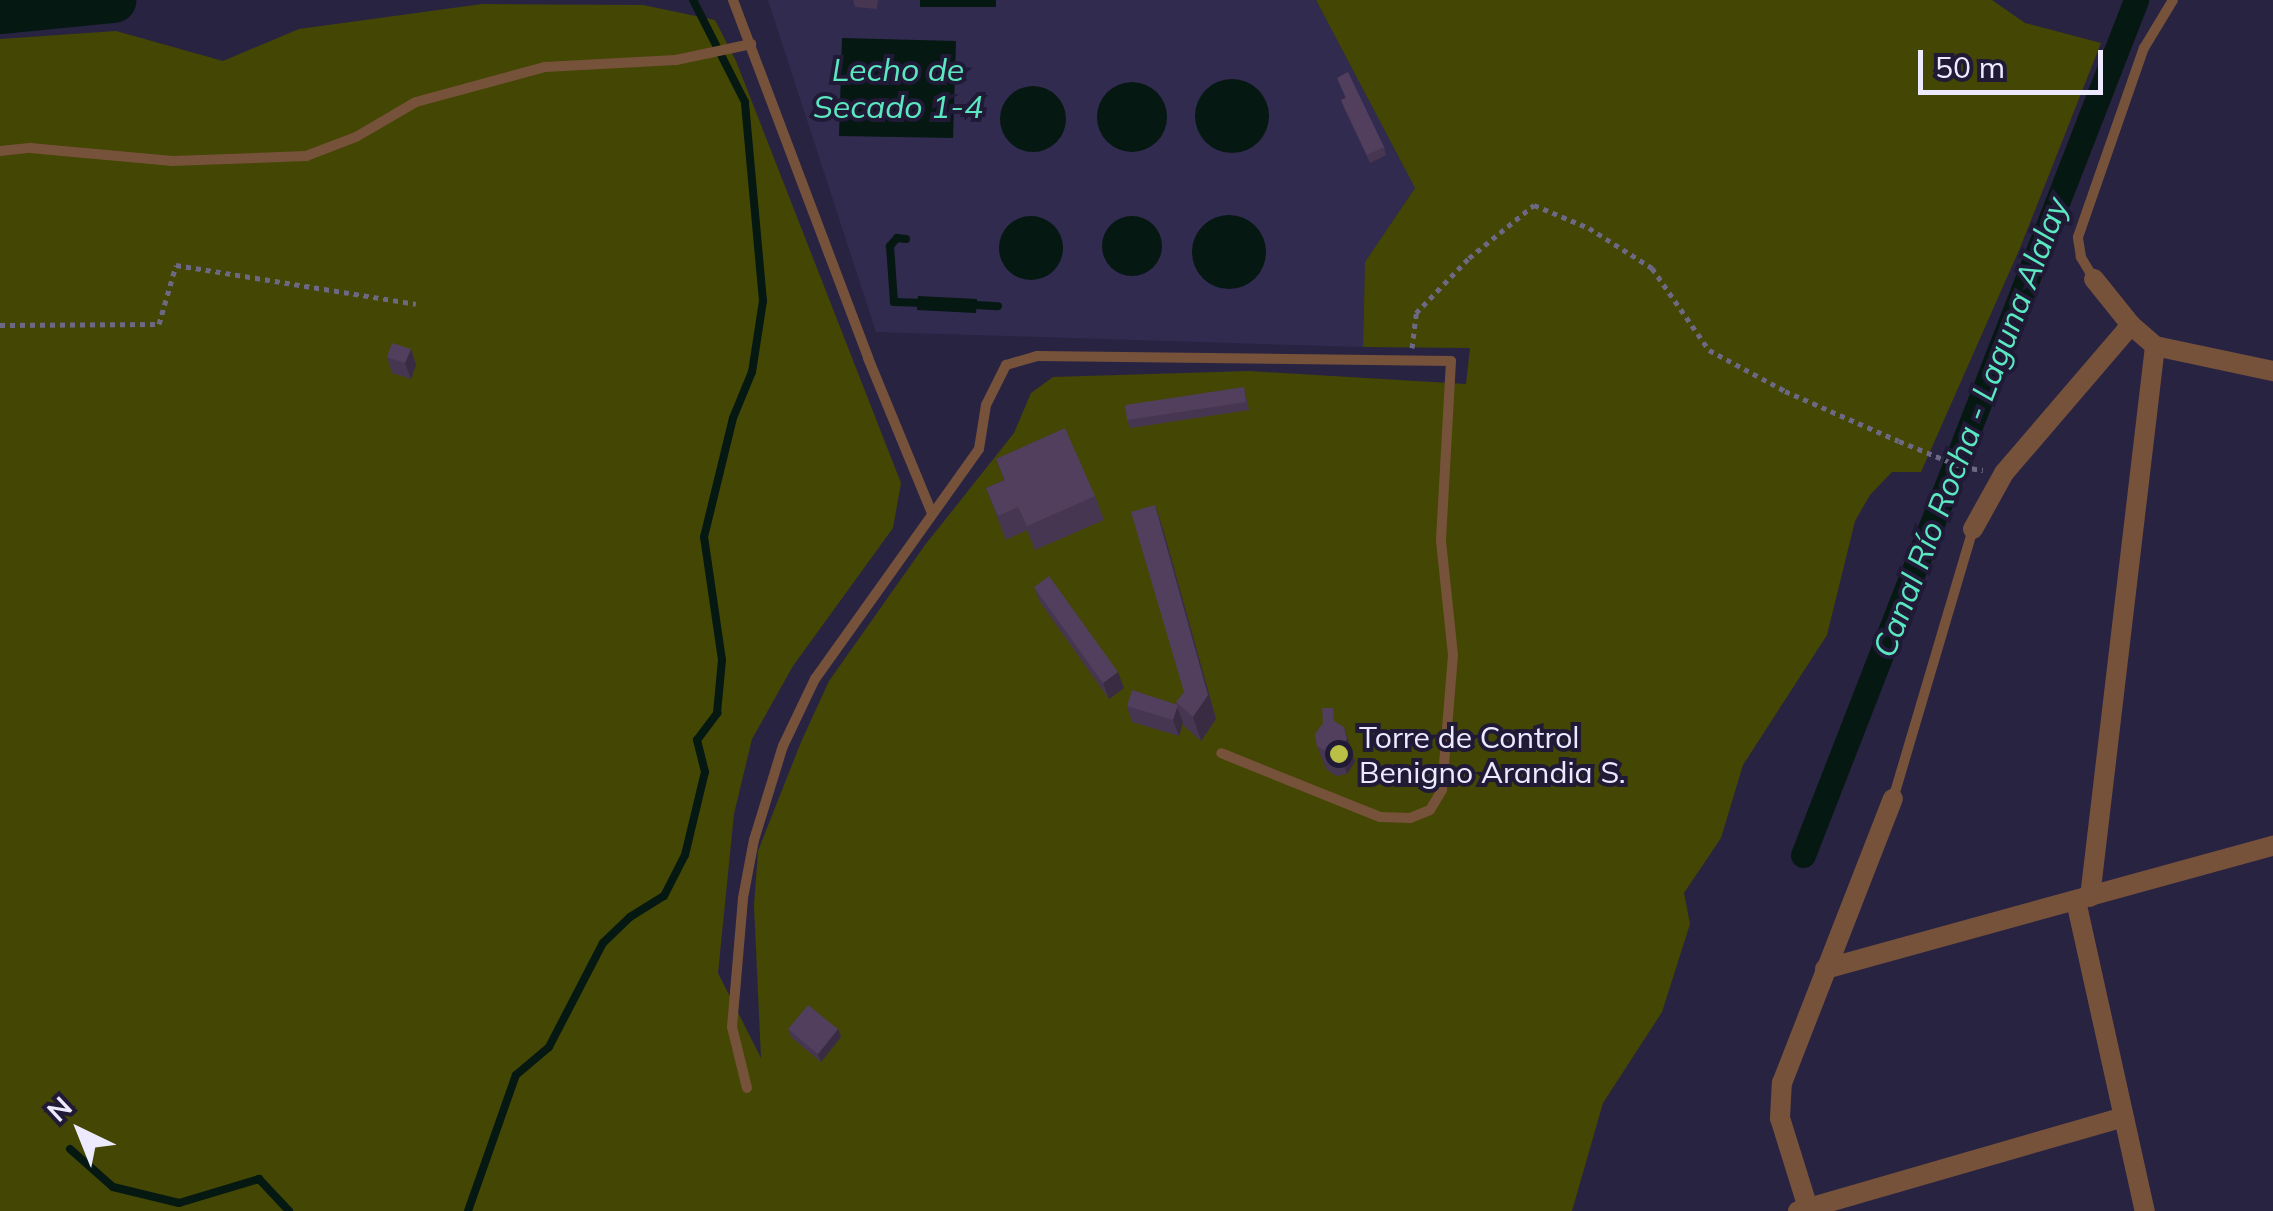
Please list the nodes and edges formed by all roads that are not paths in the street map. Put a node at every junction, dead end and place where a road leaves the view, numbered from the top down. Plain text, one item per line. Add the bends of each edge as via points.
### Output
1 (733, 0) edge
2 (2174, 0) edge
3 (751, 44) junction
4 (0, 151) edge
5 (2094, 278) joint
6 (2131, 325) junction
7 (2155, 346) junction
8 (2273, 371) edge
9 (932, 514) junction
10 (1973, 529) joint
11 (1221, 753) dead end
12 (1892, 799) joint
13 (2273, 846) edge
14 (2083, 899) junction
15 (1825, 969) junction
16 (747, 1088) dead end
17 (2123, 1117) junction
18 (1803, 1210) edge
19 (2145, 1211) edge

1 - 3 lane
2 - 5 lane via 2144,48 2078,237
3 - 4 lane via 676,60 545,67 416,102 306,156 172,162
3 - 9 lane
5 - 6 street
6 - 7 street
6 - 10 street via 2004,473
7 - 8 street
7 - 14 street
9 - 11 lane via 980,449 986,405 1006,365 1037,356 1451,361 1441,541 1454,655 1442,790 1430,810 1410,818 1380,817
9 - 16 lane via 815,679 783,746 744,898 732,1028
10 - 12 lane
12 - 15 street
13 - 14 street
14 - 15 street
14 - 17 street
15 - 18 street via 1782,1082 1780,1118
17 - 18 street
17 - 19 street

